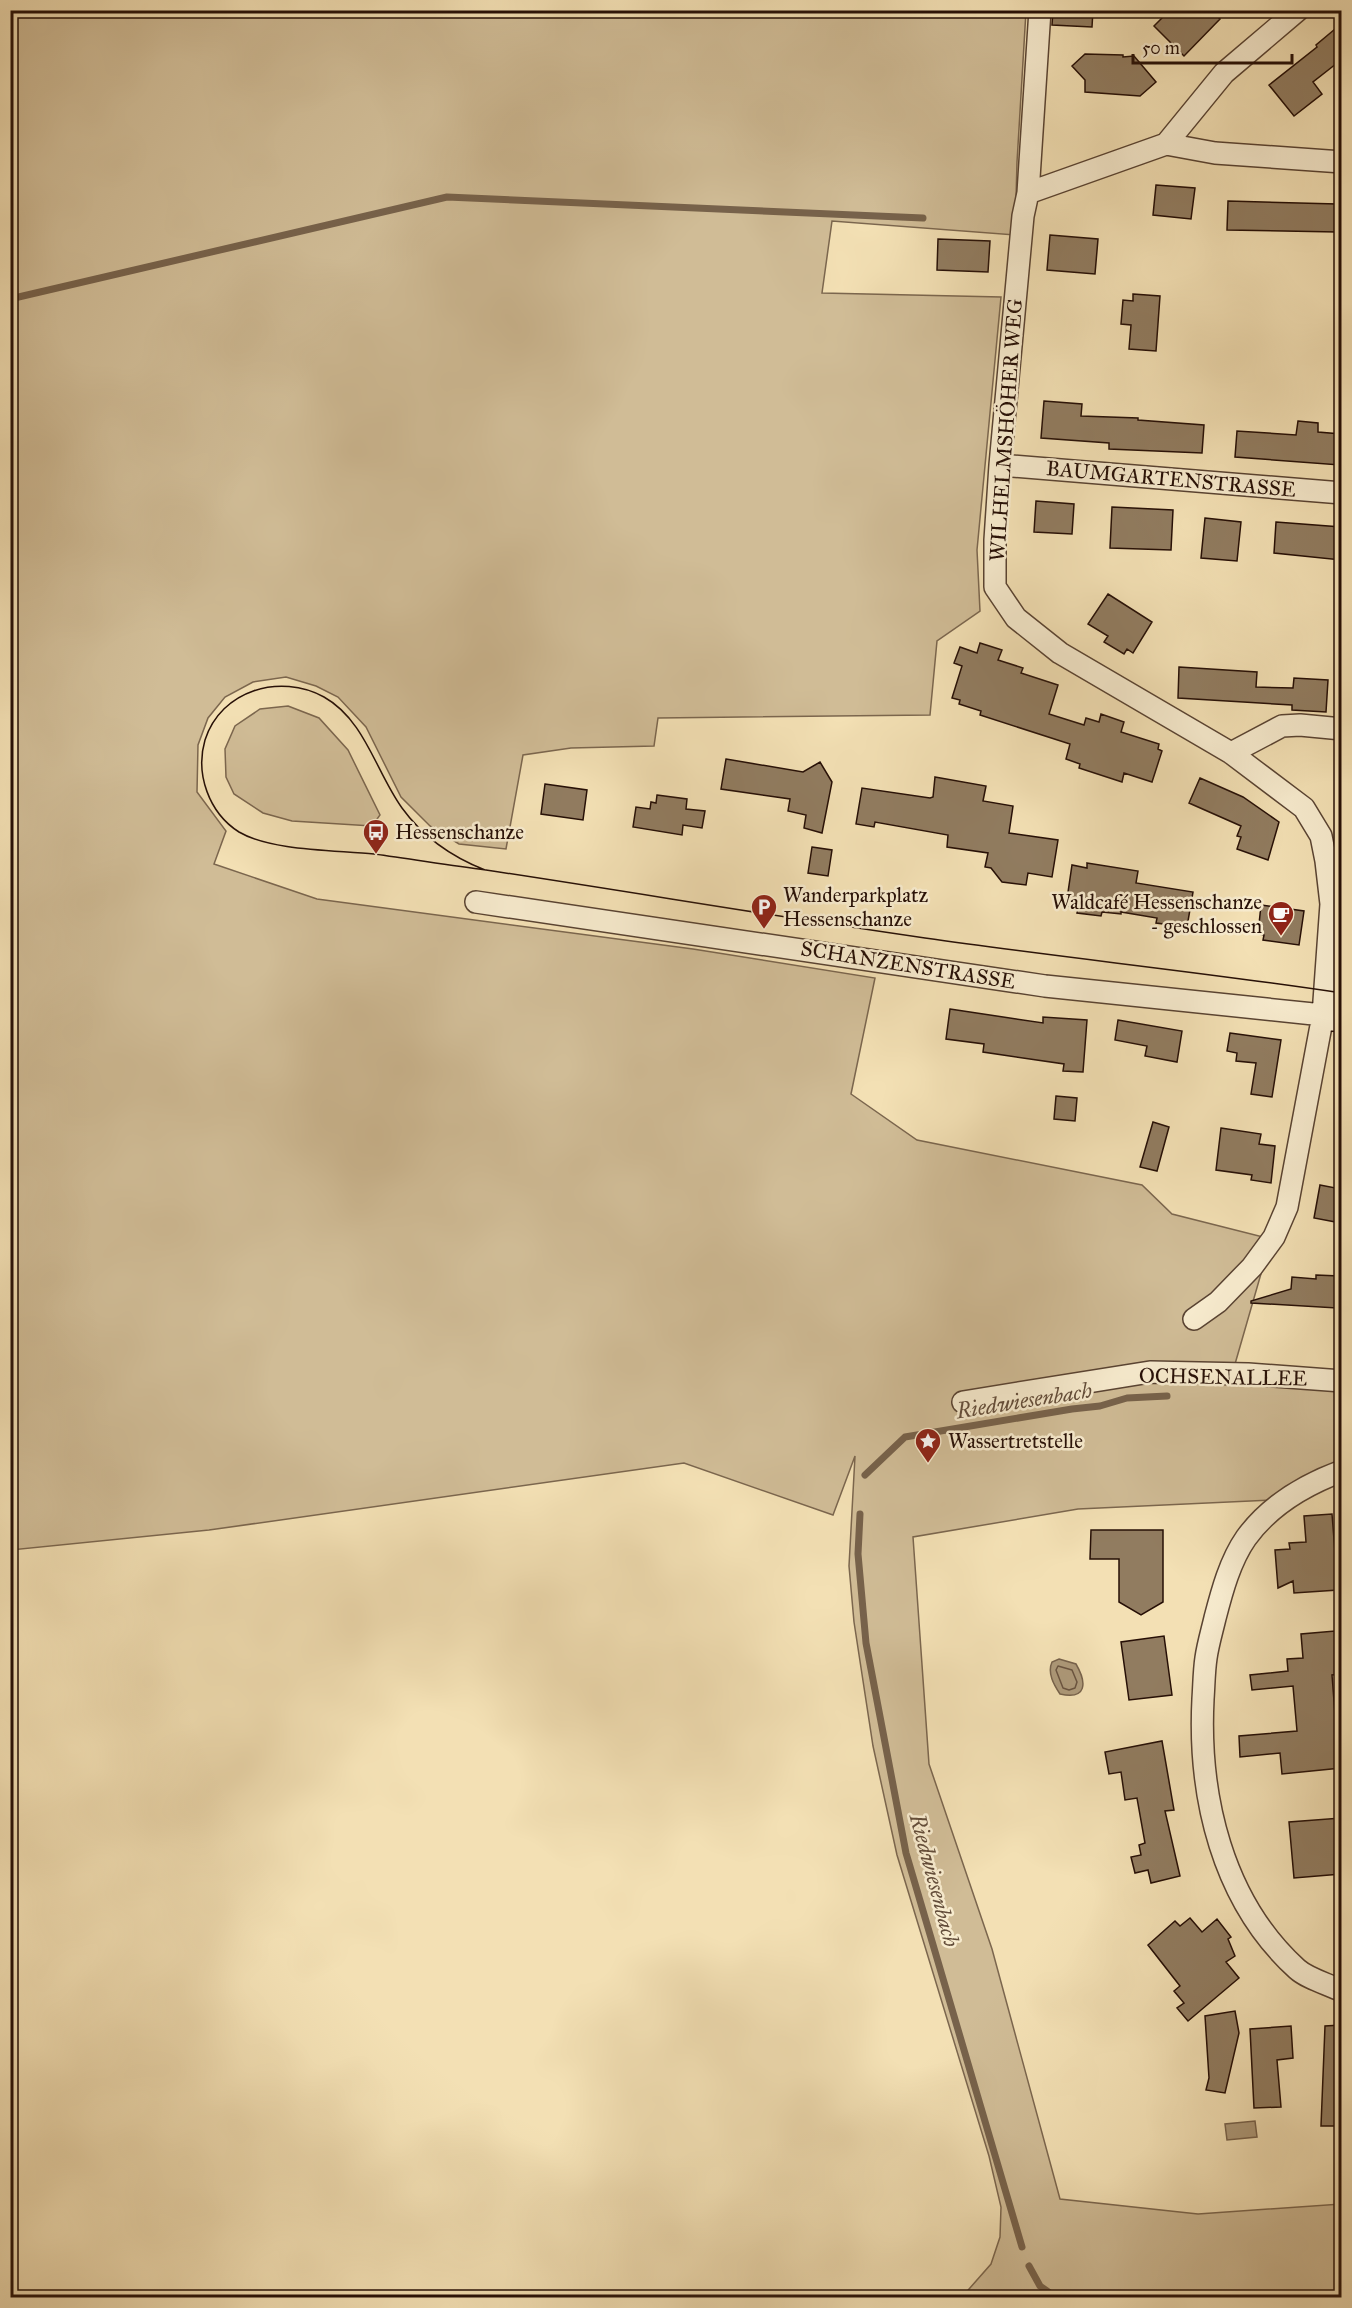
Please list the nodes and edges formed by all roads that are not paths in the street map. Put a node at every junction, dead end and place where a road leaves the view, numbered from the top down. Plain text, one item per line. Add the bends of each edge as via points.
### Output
1 (1040, 10) edge
2 (1298, 10) edge
3 (1166, 144) junction
4 (1341, 162) edge
5 (1028, 193) junction
6 (1000, 465) junction
7 (1341, 493) edge
8 (1341, 729) edge
9 (1232, 753) junction
10 (476, 902) dead end
11 (1332, 1016) edge
12 (1194, 1319) dead end
13 (1341, 1381) edge
14 (963, 1402) dead end
15 (1341, 1471) edge
16 (1341, 1991) edge

1 - 5 street, WILHELMSHÖHER WEG
2 - 3 street via 1224,73
3 - 4 street via 1215,153
3 - 5 street
5 - 6 street, WILHELMSHÖHER WEG
6 - 7 street, BAUMGARTENSTRASSE
6 - 9 street, WILHELMSHÖHER WEG via 995,587 1016,618 1060,653
8 - 9 street via 1281,726
9 - 11 street, WILHELMSHÖHER WEG via 1304,808 1321,836 1331,904
10 - 11 street, SCHANZENSTRASSE via 1045,986
11 - 12 street, WILHELMSHÖHER WEG via 1287,1207 1274,1237 1218,1302
13 - 14 street, OCHSENALLEE via 1150,1372
15 - 16 street via 1299,1490 1276,1506 1245,1539 1223,1589 1205,1658 1202,1724 1207,1792 1237,1890 1264,1933 1298,1970

